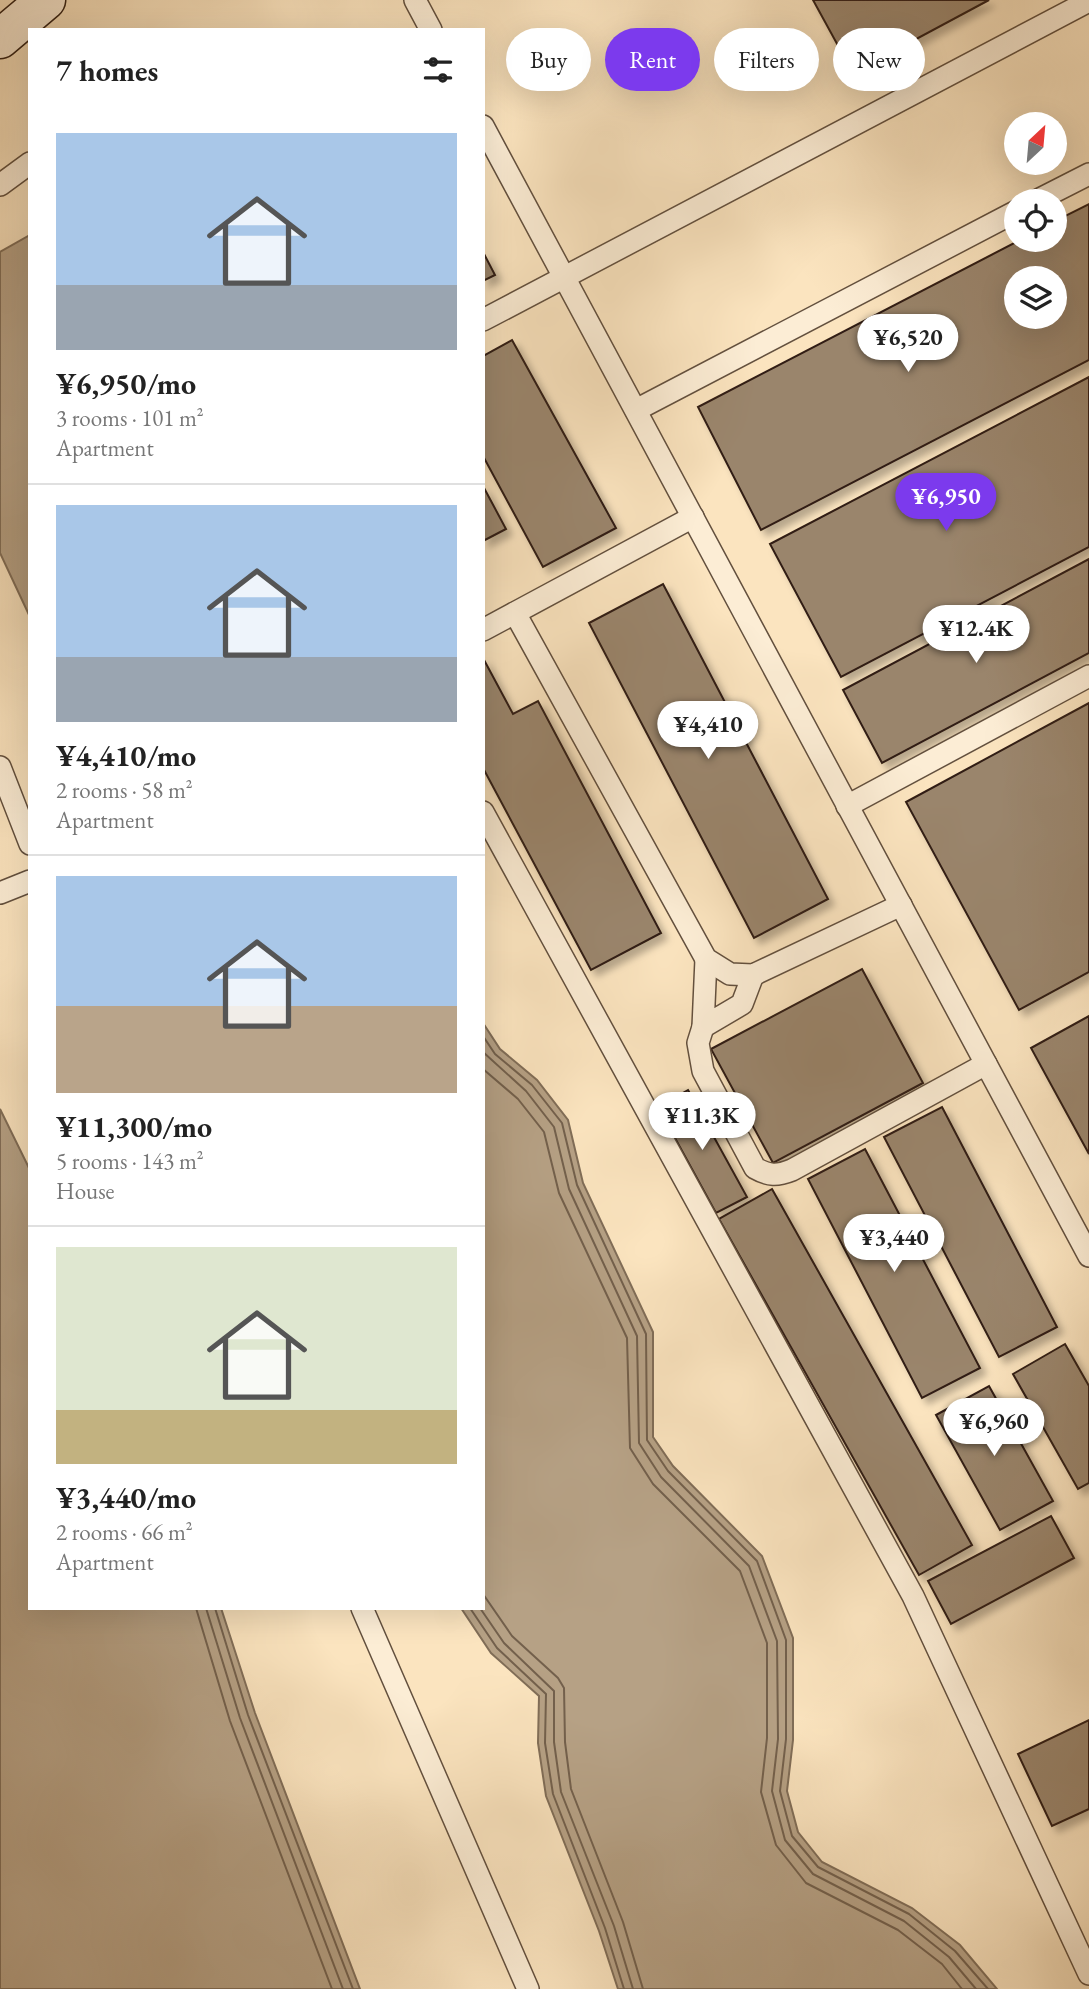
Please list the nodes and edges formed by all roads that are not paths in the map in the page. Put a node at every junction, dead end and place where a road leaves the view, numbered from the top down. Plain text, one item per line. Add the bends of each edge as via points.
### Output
1 (46, 0) edge
2 (415, 0) edge
3 (1089, 1) edge
4 (430, 28) edge
5 (0, 38) edge
6 (485, 130) edge
7 (28, 164) edge
8 (1089, 174) edge
9 (0, 185) edge
10 (1060, 189) edge
11 (1004, 218) edge
12 (564, 277) junction
13 (485, 319) edge
14 (636, 410) junction
15 (693, 517) junction
16 (515, 613) junction
17 (485, 629) edge
18 (1089, 676) edge
19 (0, 767) edge
20 (847, 806) junction
21 (485, 815) edge
22 (28, 839) edge
23 (28, 882) edge
24 (0, 893) edge
25 (901, 905) junction
26 (706, 959) junction
27 (753, 975) junction
28 (703, 1027) junction
29 (986, 1064) junction
30 (1089, 1256) edge
31 (363, 1610) edge
32 (1089, 1974) edge
33 (528, 1989) edge

1 - 5 main road
2 - 4 lane
3 - 12 lane
6 - 12 lane
7 - 9 lane
8 - 10 lane
11 - 14 lane
12 - 13 lane
12 - 14 lane
14 - 15 lane
15 - 16 lane
15 - 20 lane
16 - 17 lane
16 - 26 lane
18 - 20 lane
19 - 22 lane
20 - 25 lane
21 - 32 lane via 914,1596
23 - 24 lane
25 - 27 lane
25 - 29 lane
26 - 27 lane via 730,974
26 - 28 lane
27 - 28 lane via 742,1004
28 - 29 lane via 698,1043 703,1070 755,1168 767,1175 792,1170
29 - 30 lane
31 - 33 lane

